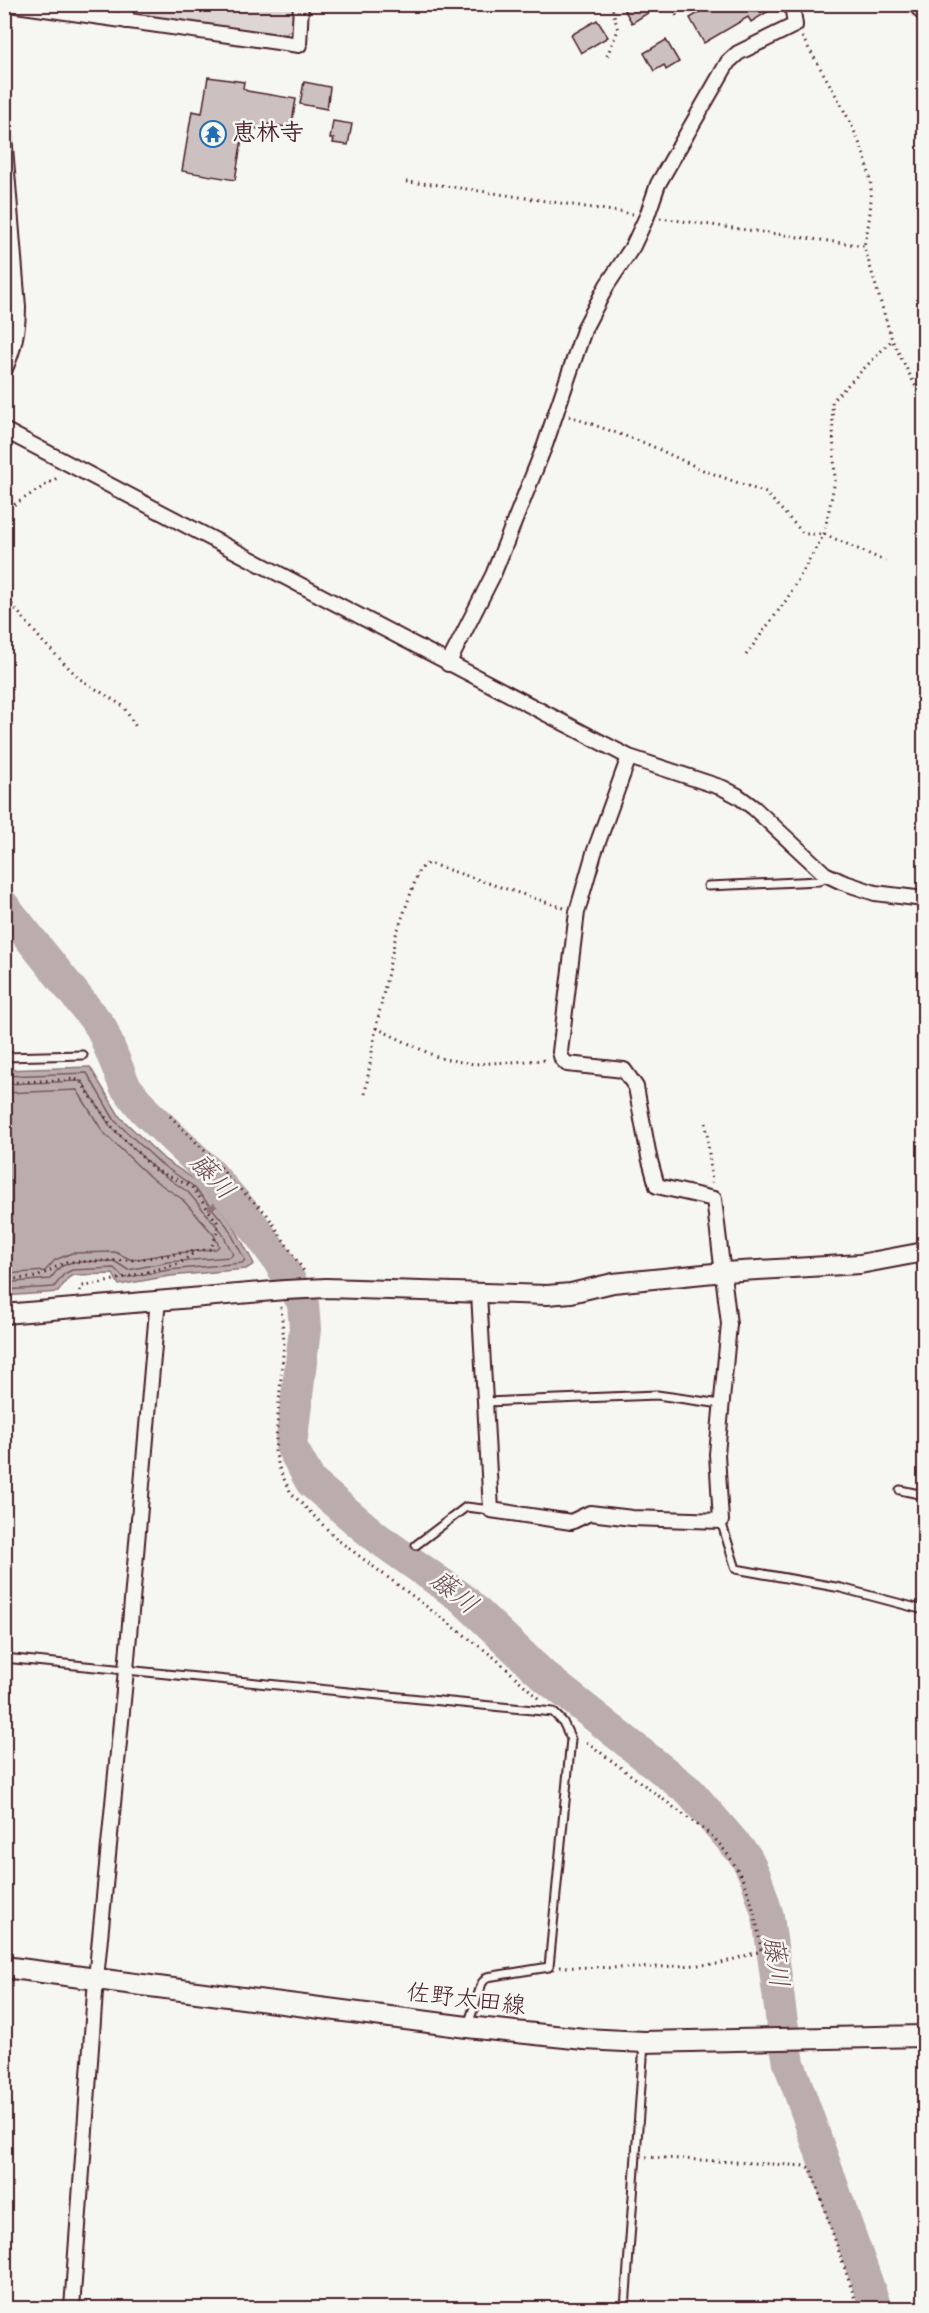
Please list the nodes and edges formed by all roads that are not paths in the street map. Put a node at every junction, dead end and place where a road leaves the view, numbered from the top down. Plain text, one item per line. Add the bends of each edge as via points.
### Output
1 (9, 4) edge
2 (126, 4) edge
3 (302, 4) edge
4 (792, 4) edge
5 (919, 4) edge
6 (924, 10) edge
7 (126, 21) junction
8 (4, 135) edge
9 (4, 371) edge
10 (4, 430) edge
11 (448, 664) junction
12 (629, 757) junction
13 (828, 875) junction
14 (708, 886) dead end
15 (924, 899) edge
16 (83, 1054) dead end
17 (4, 1058) edge
18 (924, 1252) edge
19 (724, 1272) junction
20 (479, 1293) junction
21 (158, 1299) junction
22 (4, 1314) edge
23 (485, 1402) junction
24 (722, 1404) junction
25 (900, 1490) dead end
26 (924, 1495) edge
27 (490, 1510) junction
28 (721, 1521) junction
29 (416, 1545) dead end
30 (924, 1610) edge
31 (4, 1658) edge
32 (126, 1670) junction
33 (4, 1968) edge
34 (96, 1979) junction
35 (467, 2027) junction
36 (924, 2036) edge
37 (644, 2042) junction
38 (72, 2308) edge
39 (625, 2308) edge

1 - 7 street
2 - 7 street
3 - 7 street via 299,45
4 - 11 street via 795,25 738,53 728,62 658,184 633,246 585,327 493,575
5 - 6 main road
8 - 9 street via 18,331
10 - 11 street
11 - 12 street
12 - 13 street via 738,796
12 - 19 street via 577,912 560,1052 567,1064 624,1070 636,1086 657,1186 714,1199
13 - 14 lane via 819,881
13 - 15 street via 874,893
16 - 17 lane
18 - 19 street via 860,1264
19 - 20 street via 613,1283 571,1293
19 - 24 street via 729,1324
20 - 21 street via 314,1289
20 - 23 street
21 - 22 street
21 - 32 street
23 - 24 lane via 657,1395
23 - 27 street
24 - 28 street via 717,1454
25 - 26 lane
27 - 28 street via 571,1522 590,1513
27 - 29 lane via 466,1507
28 - 30 lane via 736,1569 841,1588
31 - 32 lane
32 - 34 street
32 - 35 lane via 554,1712 571,1739 549,1967 487,1977
33 - 34 main road, 佐野太田線
34 - 35 main road, 佐野太田線
34 - 38 street
35 - 37 main road, 佐野太田線
36 - 37 main road, 佐野太田線
37 - 39 lane

